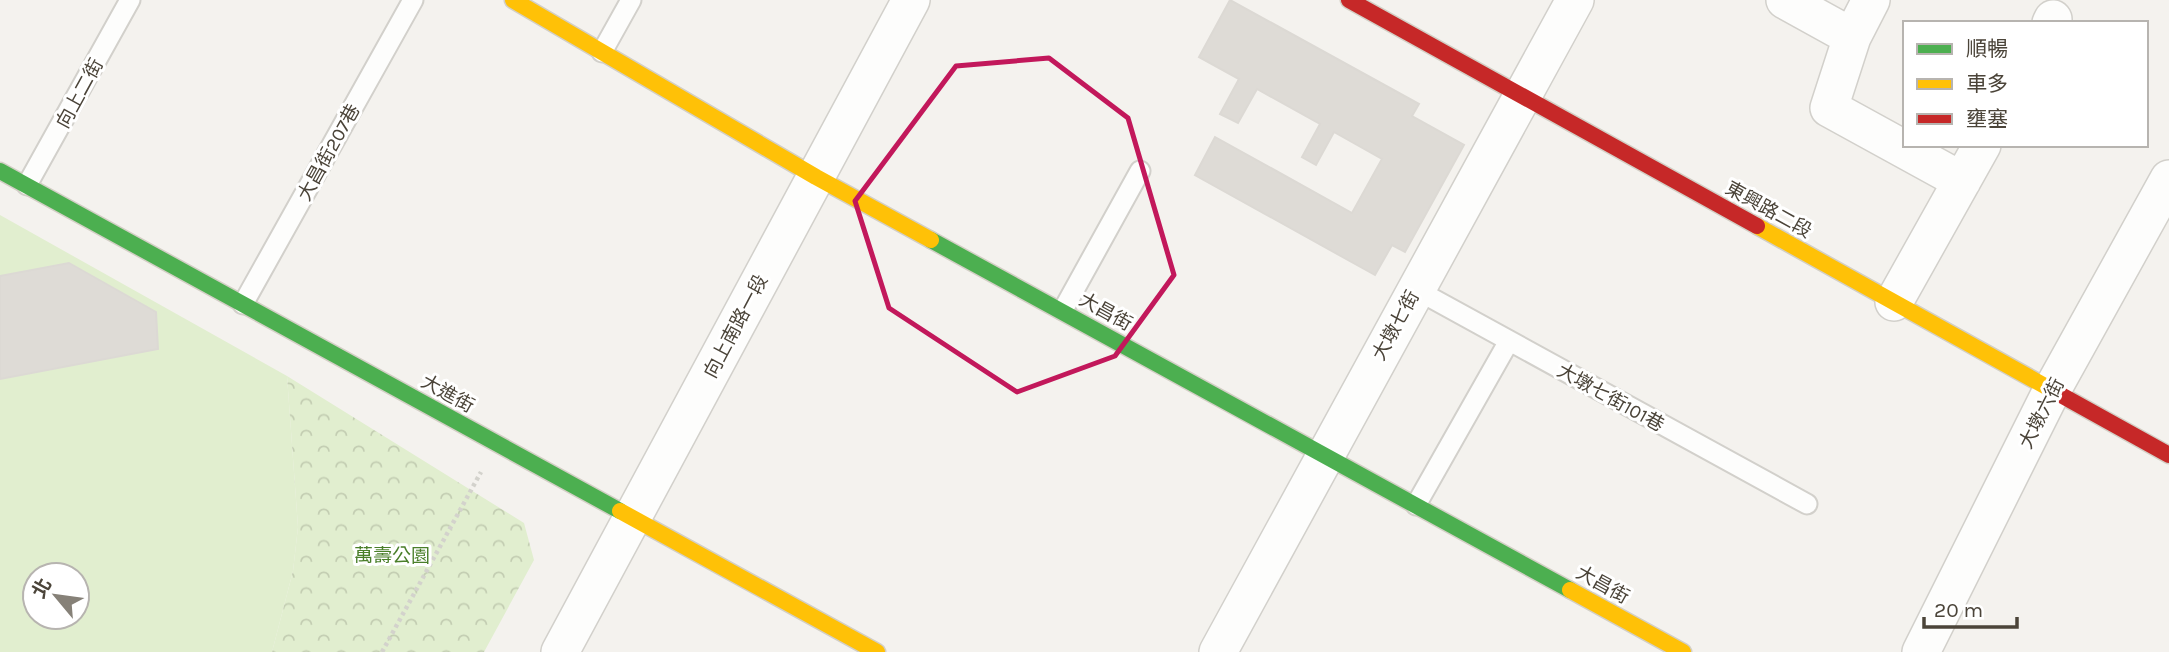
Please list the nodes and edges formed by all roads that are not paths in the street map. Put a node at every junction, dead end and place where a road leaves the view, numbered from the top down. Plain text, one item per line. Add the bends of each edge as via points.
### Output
1 (130, 0) edge
2 (413, 0) edge
3 (513, 0) edge
4 (631, 0) edge
5 (912, 0) edge
6 (1349, 0) edge
7 (1576, 0) edge
8 (1785, 0) edge
9 (1871, 0) edge
10 (1852, 37) junction
11 (603, 51) junction
12 (1522, 96) junction
13 (1981, 147) edge
14 (0, 170) edge
15 (1140, 171) dead end
16 (816, 177) junction
17 (2169, 179) edge
18 (1962, 181) junction
19 (27, 186) junction
20 (1415, 289) junction
21 (1894, 302) junction
22 (243, 304) junction
23 (1063, 310) junction
24 (1509, 341) junction
25 (2052, 390) junction
26 (2169, 455) edge
27 (1323, 456) junction
28 (1807, 504) dead end
29 (1416, 505) junction
30 (631, 517) junction
31 (559, 652) edge
32 (877, 652) edge
33 (1218, 652) edge
34 (1683, 652) edge
35 (1921, 652) edge

1 - 19 lane, 向上二街
2 - 22 lane, 大昌街207巷
3 - 11 street, 大昌街
4 - 11 lane
5 - 16 street, 向上南路一段
6 - 12 street, 東興路二段
7 - 12 street, 大墩七街
8 - 10 street
9 - 10 street
10 - 18 street via 1829,108
11 - 16 street, 大昌街
12 - 20 street, 大墩七街
12 - 21 street, 東興路二段
13 - 18 street
14 - 19 street, 大進街
15 - 23 lane
16 - 23 street, 大昌街
16 - 30 street, 向上南路一段
17 - 25 street, 大墩六街
18 - 21 street
19 - 22 street, 大進街
20 - 24 lane, 大墩七街101巷
20 - 27 street, 大墩七街
21 - 25 street, 東興路二段
22 - 30 street, 大進街
23 - 27 street, 大昌街
24 - 28 lane, 大墩七街101巷
24 - 29 lane
25 - 26 street, 東興路二段
25 - 35 street, 大墩六街
27 - 29 street, 大昌街
27 - 33 street, 大墩七街
29 - 34 street, 大昌街
30 - 31 street, 向上南路一段
30 - 32 street, 大進街

